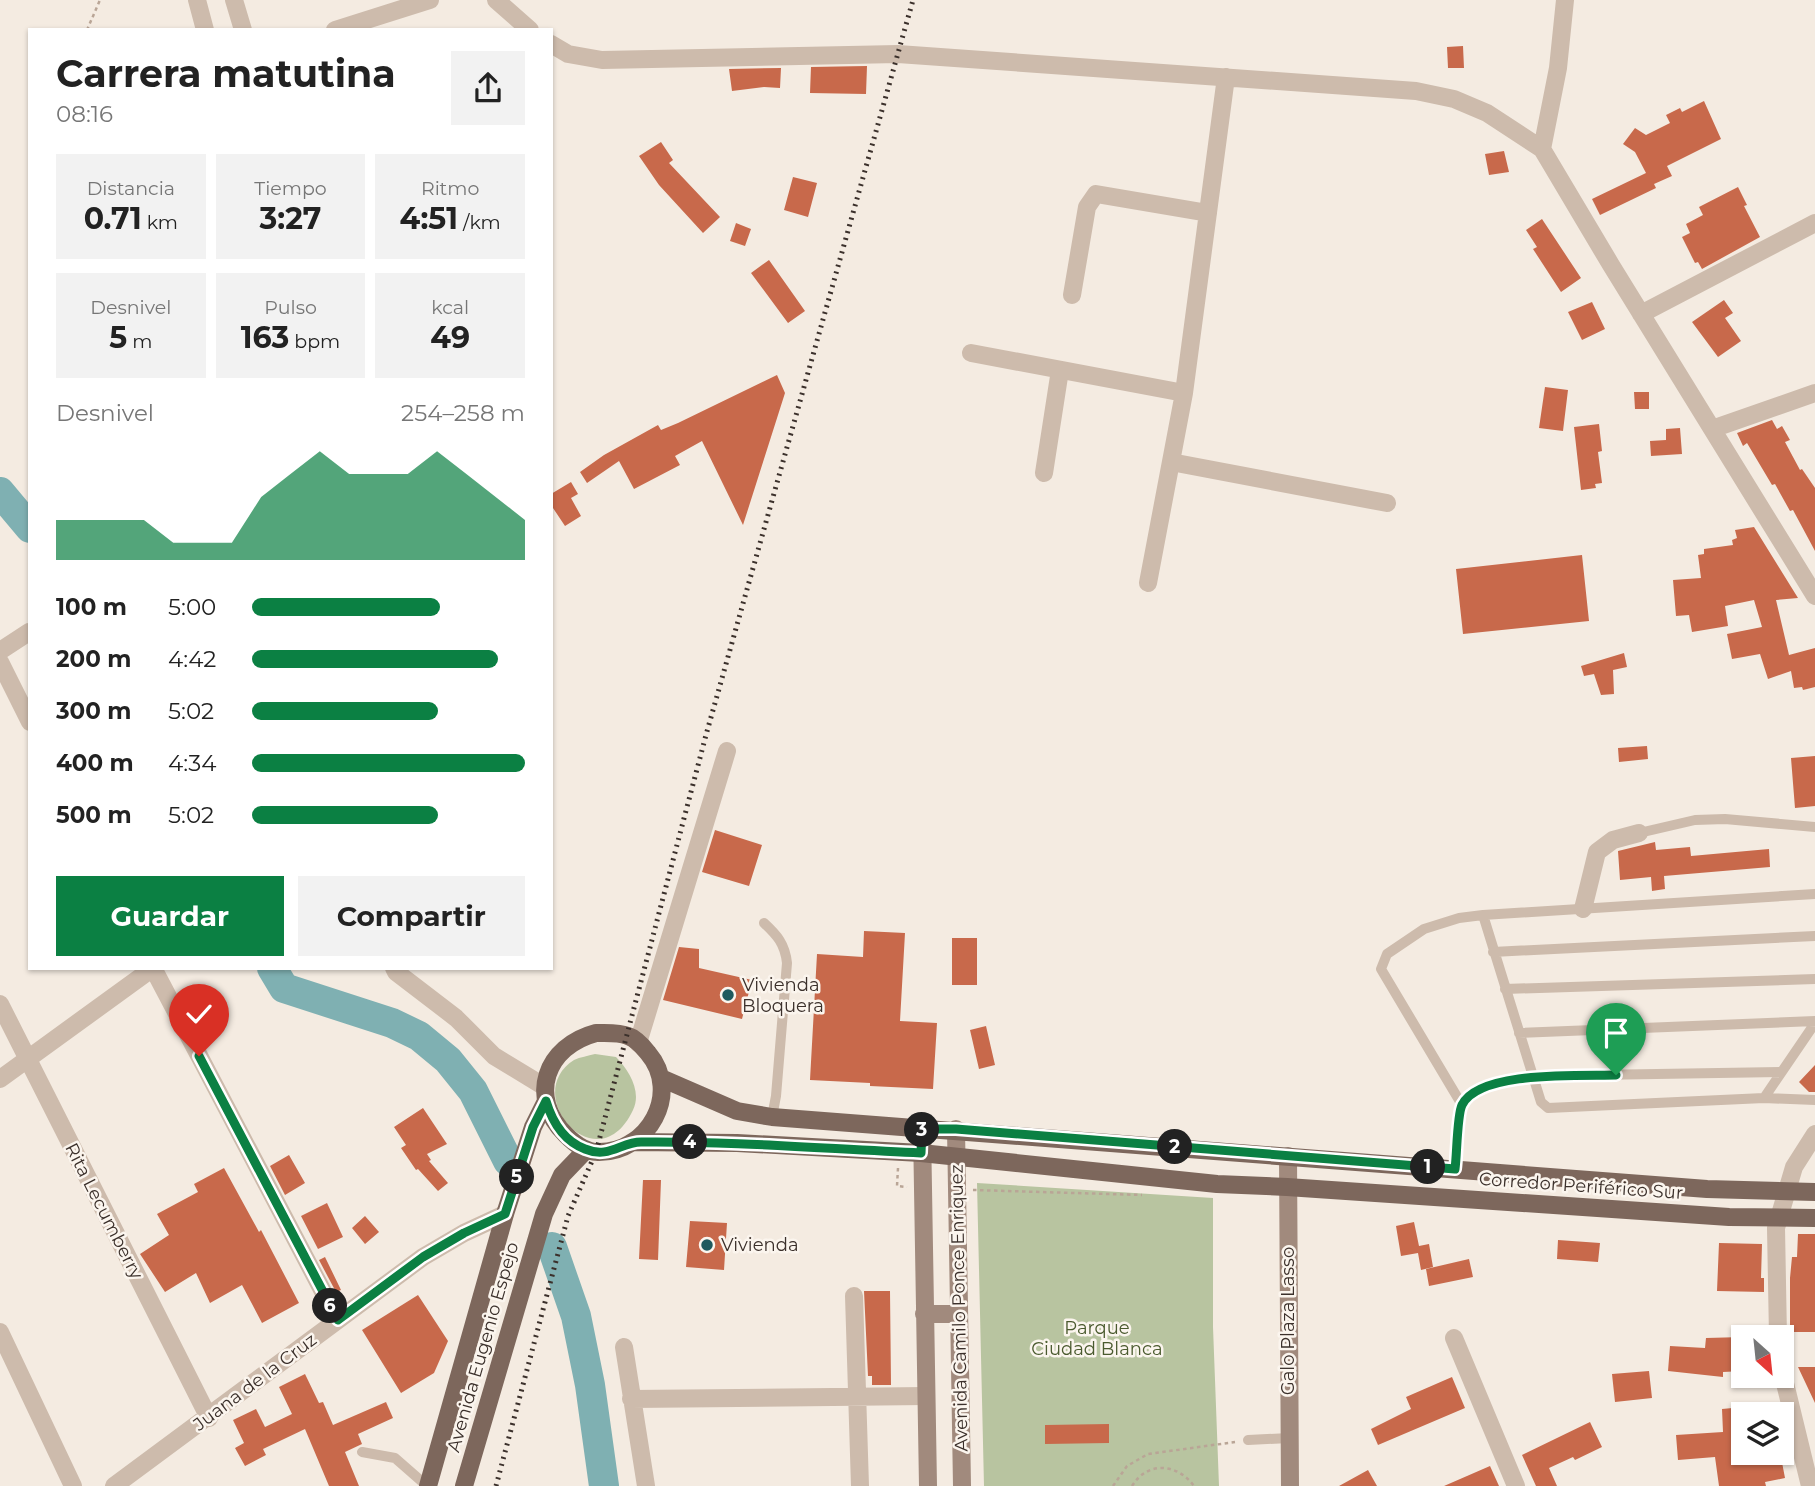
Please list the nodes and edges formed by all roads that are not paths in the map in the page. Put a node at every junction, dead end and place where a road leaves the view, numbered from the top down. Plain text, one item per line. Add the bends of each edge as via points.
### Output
1 (197, 0) edge
2 (234, 0) edge
3 (429, 0) edge
4 (496, 0) edge
5 (1565, 0) edge
6 (204, 28) edge
7 (242, 28) edge
8 (341, 28) edge
9 (528, 28) edge
10 (553, 45) edge
11 (1226, 77) junction
12 (1542, 149) junction
13 (1208, 213) junction
14 (1815, 223) edge
15 (1072, 295) dead end
16 (1641, 314) junction
17 (971, 353) dead end
18 (1060, 370) junction
19 (1184, 393) junction
20 (1815, 393) edge
21 (1712, 429) junction
22 (1171, 462) junction
23 (1044, 473) dead end
24 (1387, 503) dead end
25 (1148, 583) dead end
26 (1815, 596) edge
27 (28, 633) edge
28 (0, 651) edge
29 (0, 662) edge
30 (28, 718) edge
31 (727, 751) dead end
32 (1815, 827) edge
33 (1639, 833) joint
34 (1815, 894) edge
35 (1583, 909) junction
36 (1483, 915) junction
37 (764, 923) dead end
38 (1815, 936) edge
39 (1493, 952) junction
40 (150, 970) edge
41 (154, 970) edge
42 (396, 970) edge
43 (1815, 979) edge
44 (1505, 989) junction
45 (0, 1004) edge
46 (1815, 1022) edge
47 (1519, 1033) junction
48 (638, 1043) junction
49 (27, 1059) junction
50 (1781, 1072) junction
51 (1533, 1076) junction
52 (661, 1078) junction
53 (0, 1079) edge
54 (546, 1094) junction
55 (1764, 1098) junction
56 (1815, 1101) edge
57 (1462, 1105) junction
58 (772, 1117) junction
59 (922, 1129) junction
60 (956, 1129) junction
61 (1815, 1134) edge
62 (632, 1142) junction
63 (586, 1150) junction
64 (921, 1153) junction
65 (1288, 1156) junction
66 (956, 1157) junction
67 (1455, 1169) junction
68 (1287, 1187) junction
69 (1787, 1191) junction
70 (1815, 1192) edge
71 (505, 1214) junction
72 (1815, 1218) edge
73 (1778, 1219) junction
74 (854, 1296) dead end
75 (925, 1314) junction
76 (958, 1314) junction
77 (338, 1320) junction
78 (1778, 1325) edge
79 (0, 1332) edge
80 (1454, 1338) dead end
81 (624, 1346) dead end
82 (1786, 1388) edge
83 (859, 1396) junction
84 (926, 1396) junction
85 (631, 1399) junction
86 (209, 1418) junction
87 (1289, 1438) junction
88 (1248, 1440) road end
89 (362, 1452) dead end
90 (73, 1486) edge
91 (114, 1486) edge
92 (428, 1486) edge
93 (464, 1486) edge
94 (646, 1486) edge
95 (860, 1486) edge
96 (928, 1486) edge
97 (962, 1486) edge
98 (1290, 1486) edge
99 (1516, 1486) edge
100 (1810, 1486) edge

1 - 6 street
2 - 7 street
3 - 8 street
4 - 9 street
5 - 12 street
10 - 11 street via 568,54 602,60 898,54
11 - 12 street via 1416,91 1454,99 1487,113
11 - 13 street
12 - 16 street
13 - 15 street via 1096,194 1087,207
13 - 19 street
14 - 16 street
16 - 21 street
17 - 18 street
18 - 19 street
18 - 23 street
19 - 22 street
20 - 21 street
21 - 26 street
22 - 24 street
22 - 25 street
27 - 28 street
29 - 30 street
31 - 48 street
32 - 33 lane via 1724,819 1695,820
33 - 35 street via 1597,852
34 - 35 lane
35 - 36 lane
36 - 39 lane
36 - 57 lane via 1424,929 1387,954 1381,969
37 - 58 lane via 780,938 787,963
38 - 39 lane
39 - 44 lane
40 - 49 street
41 - 77 street
42 - 54 street via 494,1056
43 - 44 lane
44 - 47 lane
45 - 49 street, Rita Lecumberry
46 - 47 lane
46 - 50 lane
47 - 51 lane
48 - 52 main road via 651,1056
48 - 54 main road via 629,1036 610,1033 571,1042 553,1062
49 - 53 street
49 - 86 street, Rita Lecumberry
50 - 51 lane
50 - 55 lane
51 - 55 lane via 1541,1102 1548,1108
51 - 57 lane via 1473,1092
52 - 58 main road, Corredor Periférico Sur via 737,1111
52 - 62 main road via 658,1114
54 - 63 main road via 557,1126
54 - 71 main road, Avenida Eugenio Espejo
55 - 56 lane
57 - 67 lane
58 - 59 main road, Corredor Periférico Sur
59 - 60 main road, Corredor Periférico Sur
59 - 64 main road, Avenida Camilo Ponce Enriquez
60 - 65 main road, Corredor Periférico Sur
60 - 66 main road, Avenida Camilo Ponce Enriquez
61 - 69 street via 1794,1167
62 - 63 main road via 619,1150
62 - 64 main road, Corredor Periférico Sur
63 - 93 main road, Avenida Eugenio Espejo via 562,1175 544,1214
64 - 66 main road, Corredor Periférico Sur
64 - 75 main road, Avenida Camilo Ponce Enriquez
65 - 67 main road, Corredor Periférico Sur
65 - 68 main road, Galo Plaza Lasso
66 - 68 main road, Corredor Periférico Sur
66 - 76 main road, Avenida Camilo Ponce Enriquez
67 - 69 main road, Corredor Periférico Sur
68 - 73 main road, Corredor Periférico Sur
68 - 87 main road, Galo Plaza Lasso
69 - 70 main road, Corredor Periférico Sur
69 - 73 street
71 - 77 street, Juana de la Cruz via 423,1257
71 - 92 main road, Avenida Eugenio Espejo
72 - 73 main road, Corredor Periférico Sur
73 - 78 street
74 - 83 street
75 - 76 main road
75 - 84 main road, Avenida Camilo Ponce Enriquez
76 - 97 main road, Avenida Camilo Ponce Enriquez
77 - 86 street, Juana de la Cruz
79 - 90 street
80 - 99 street
81 - 85 street
82 - 100 street
83 - 84 street
83 - 85 street
83 - 95 street
84 - 96 main road, Avenida Camilo Ponce Enriquez
85 - 94 street
86 - 91 street, Juana de la Cruz
87 - 88 lane
87 - 98 main road, Galo Plaza Lasso
89 - 92 lane via 395,1458

